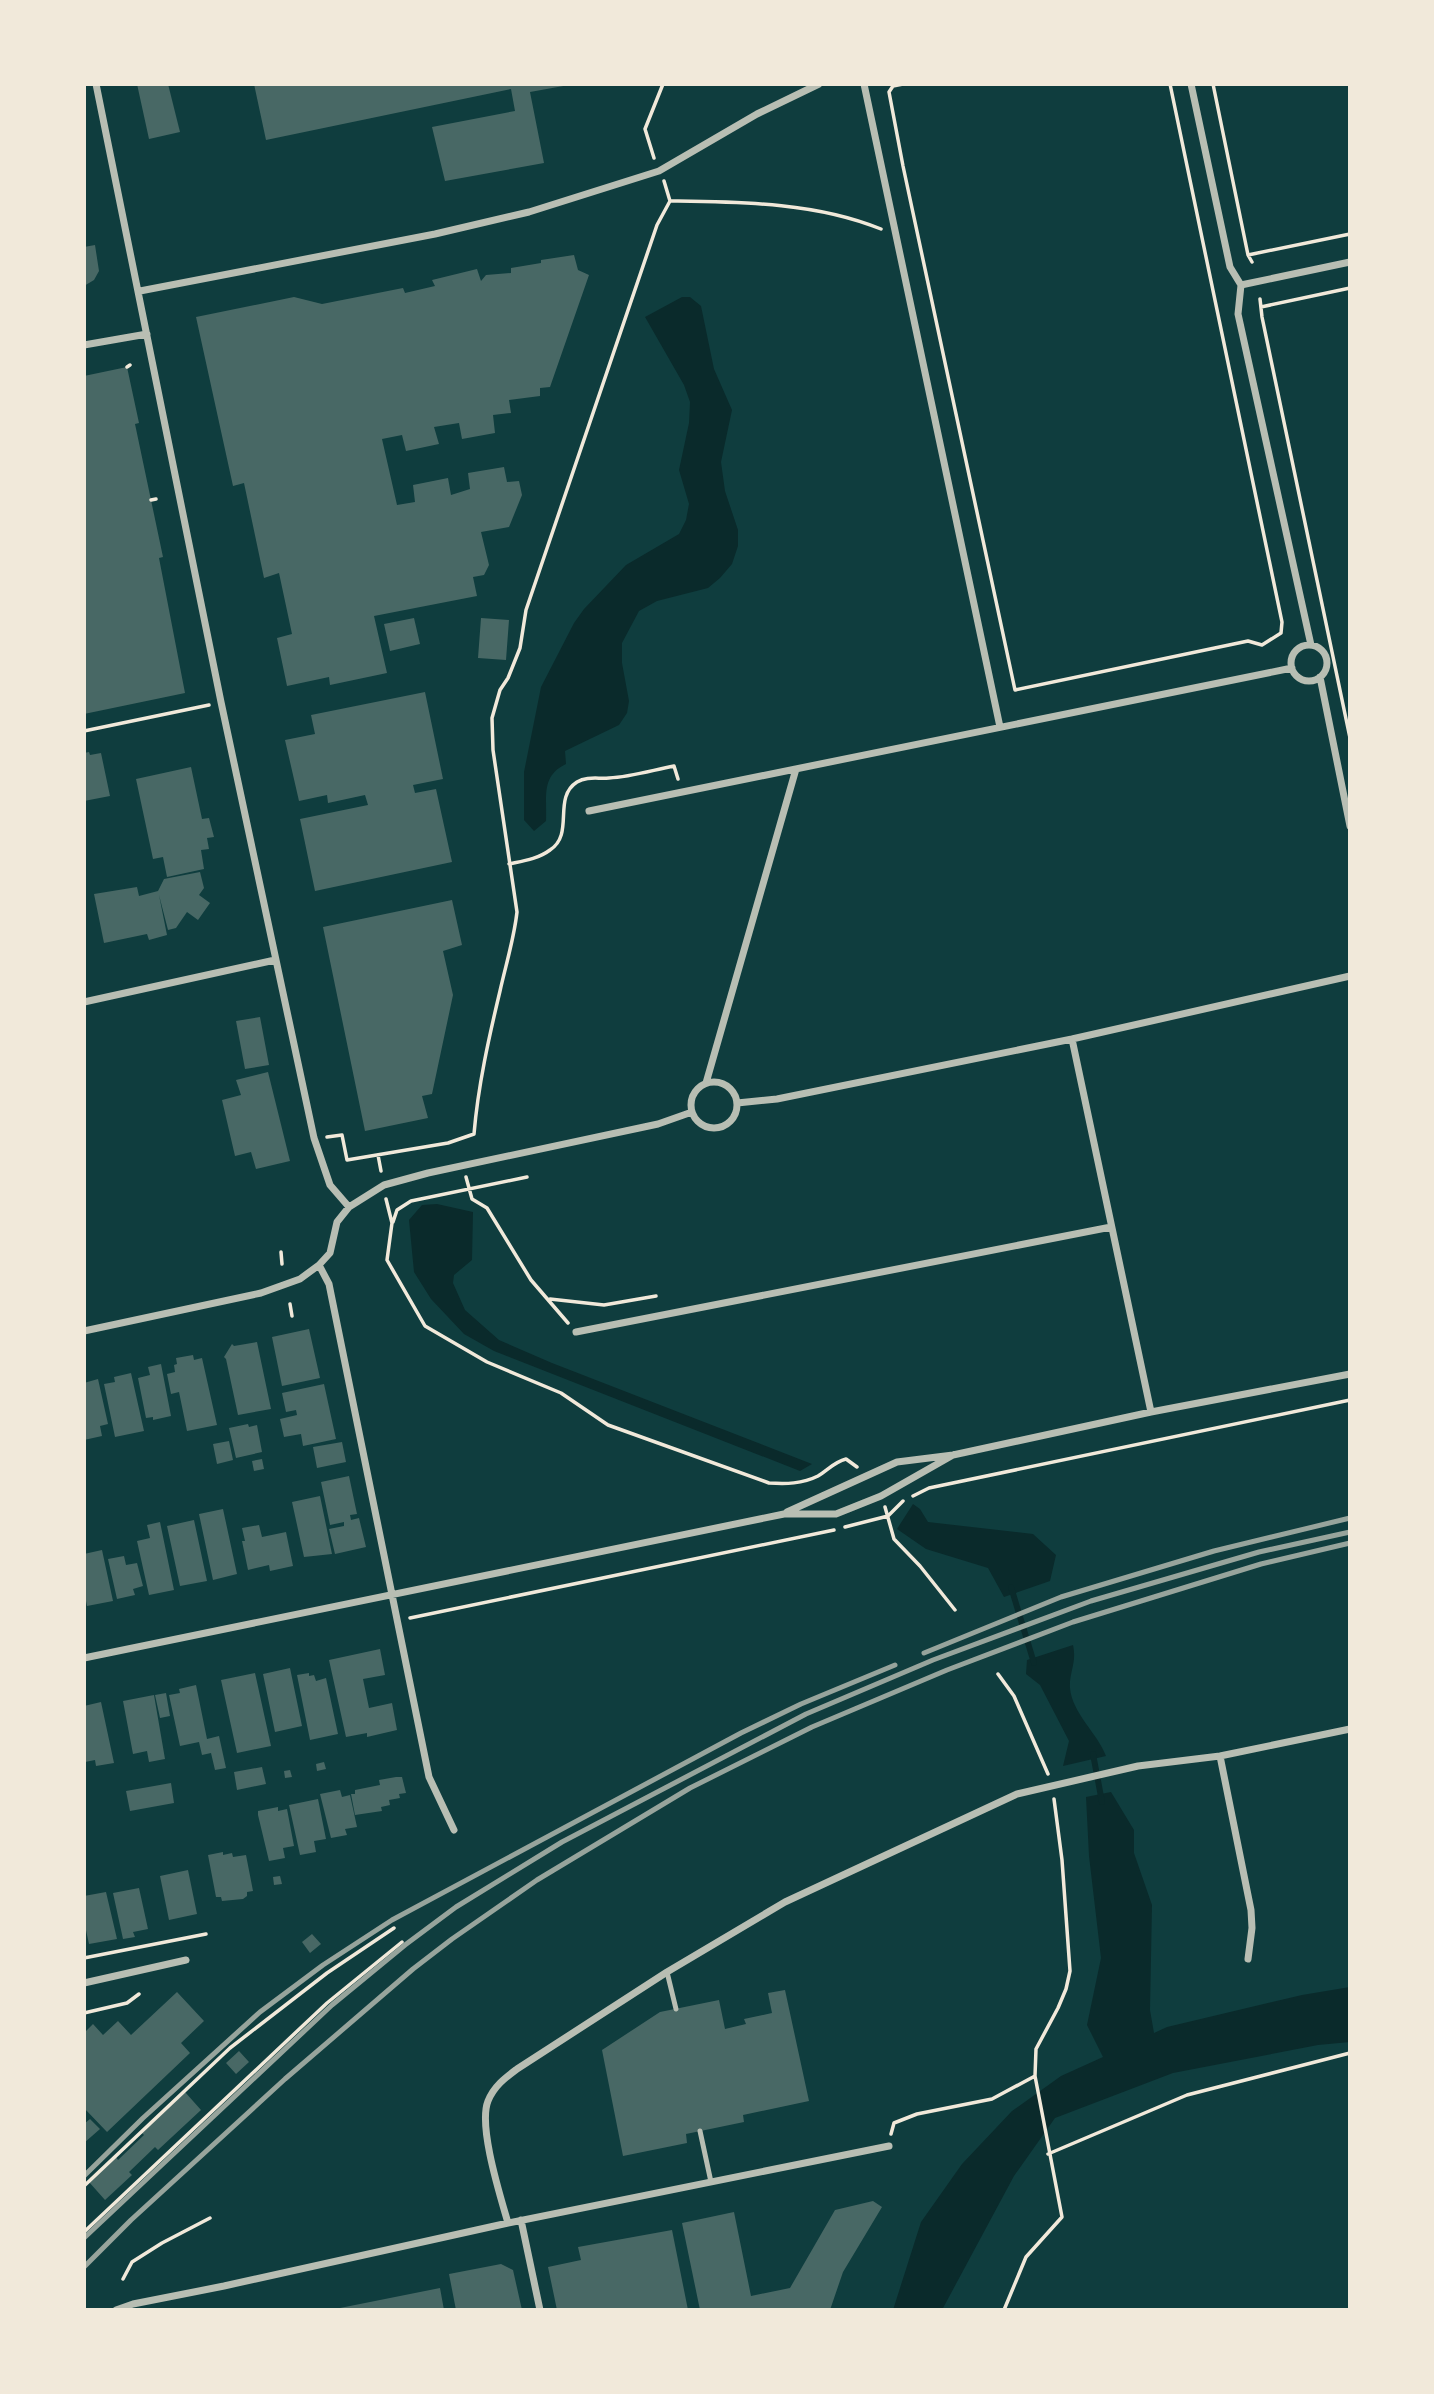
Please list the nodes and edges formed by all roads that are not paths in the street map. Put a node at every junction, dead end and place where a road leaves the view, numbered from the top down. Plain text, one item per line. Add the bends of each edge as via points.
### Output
1 (96, 84) edge
2 (818, 84) edge
3 (864, 84) edge
4 (1191, 84) edge
5 (1350, 262) edge
6 (1241, 285) junction
7 (140, 291) junction
8 (147, 334) junction
9 (84, 345) edge
10 (1311, 645) junction
11 (1292, 668) junction
12 (1320, 677) junction
13 (1000, 727) junction
14 (796, 769) junction
15 (589, 811) dead end
16 (1350, 826) edge
17 (275, 960) junction
18 (1350, 976) edge
19 (84, 1002) edge
20 (1072, 1039) junction
21 (706, 1083) junction
22 (737, 1103) junction
23 (692, 1112) junction
24 (349, 1207) junction
25 (1111, 1227) junction
26 (319, 1265) junction
27 (84, 1331) edge
28 (576, 1332) dead end
29 (1350, 1374) edge
30 (1151, 1412) junction
31 (953, 1455) junction
32 (783, 1514) junction
33 (392, 1593) junction
34 (84, 1658) edge
35 (1350, 1729) edge
36 (1220, 1756) junction
37 (454, 1830) dead end
38 (1248, 1959) dead end
39 (187, 1960) dead end
40 (667, 1972) junction
41 (84, 1983) edge
42 (676, 2009) dead end
43 (700, 2131) dead end
44 (889, 2146) road end
45 (711, 2183) junction
46 (521, 2220) junction
47 (508, 2223) junction
48 (116, 2310) edge
49 (540, 2310) edge

1 - 7 street
2 - 7 street via 659,171 529,212
3 - 13 street
4 - 6 street via 1230,267
5 - 6 street
6 - 10 street via 1238,314
7 - 8 street
8 - 9 street
8 - 17 street
10 - 11 street via 1293,654
10 - 12 street via 1326,658
11 - 12 street via 1307,681
11 - 13 street
12 - 16 street
13 - 14 street
14 - 15 street
14 - 21 street
17 - 19 street
17 - 24 street via 314,1138 330,1185
18 - 20 street
20 - 22 street via 777,1099
20 - 25 street
21 - 22 street via 727,1085
21 - 23 street via 695,1091
22 - 23 street via 734,1117 722,1126 701,1124
23 - 24 street via 658,1124 384,1185
24 - 26 street via 337,1223 330,1253
25 - 28 street
25 - 30 street
26 - 27 street via 300,1279 261,1293
26 - 33 street via 329,1284
29 - 30 street
30 - 31 street
31 - 32 street via 897,1462
31 - 32 street via 881,1496 836,1514
32 - 33 street
33 - 34 street
33 - 37 street via 429,1777
35 - 36 street
36 - 38 street via 1251,1910
36 - 40 street via 1119,1770 1017,1794 785,1902
39 - 41 street
40 - 42 lane
40 - 47 street via 496,2087 487,2103 484,2125
43 - 45 lane
44 - 45 street
45 - 46 street
46 - 47 street
46 - 49 street
47 - 48 street

